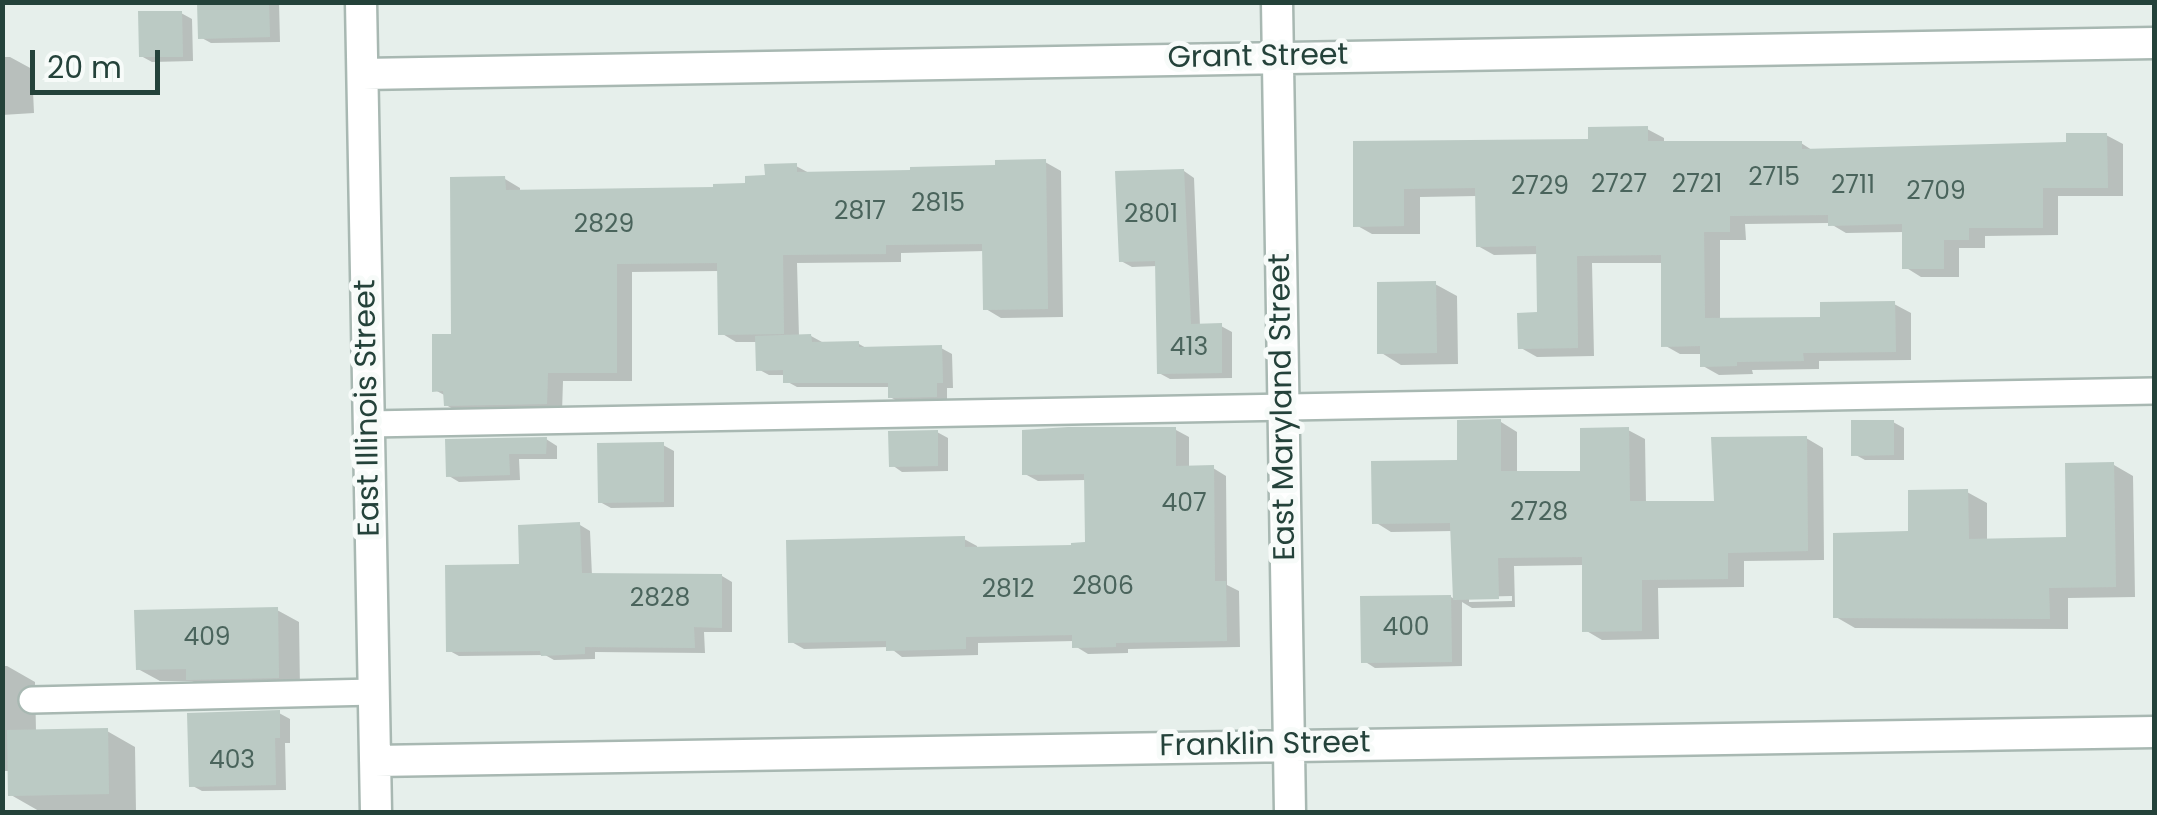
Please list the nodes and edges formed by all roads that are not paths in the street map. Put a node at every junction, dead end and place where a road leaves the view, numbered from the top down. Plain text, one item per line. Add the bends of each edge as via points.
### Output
1 (361, 2) edge
2 (1277, 2) edge
3 (2154, 43) edge
4 (1278, 58) junction
5 (362, 74) junction
6 (2154, 391) edge
7 (1284, 407) junction
8 (368, 424) junction
9 (374, 692) junction
10 (32, 700) dead end
11 (2154, 732) edge
12 (1289, 746) junction
13 (375, 761) junction
14 (376, 812) edge
15 (1290, 812) edge

1 - 5 street, East Illinois Street
2 - 4 street, East Maryland Street
3 - 4 street, Grant Street
4 - 5 street, Grant Street
4 - 7 street, East Maryland Street
5 - 8 street, East Illinois Street
6 - 7 lane
7 - 8 lane
7 - 12 street, East Maryland Street
8 - 9 street, East Illinois Street
9 - 10 lane
9 - 13 street, East Illinois Street
11 - 12 street, Franklin Street
12 - 13 street, Franklin Street
12 - 15 street, East Maryland Street
13 - 14 street, East Illinois Street

